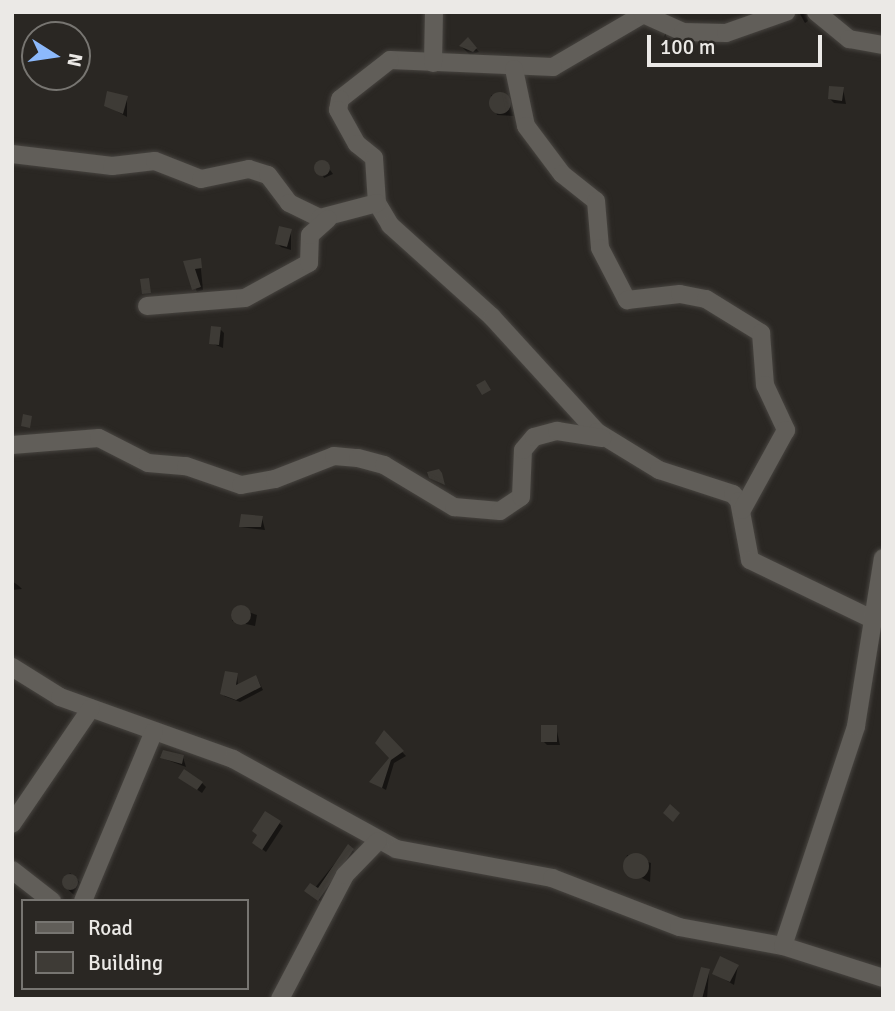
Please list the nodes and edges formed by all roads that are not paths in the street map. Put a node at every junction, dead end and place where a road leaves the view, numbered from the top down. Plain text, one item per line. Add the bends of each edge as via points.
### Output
1 (435, 12) edge
2 (786, 12) edge
3 (816, 12) edge
4 (645, 13) edge
5 (883, 45) edge
6 (433, 63) junction
7 (514, 69) junction
8 (12, 154) edge
9 (377, 203) junction
10 (328, 219) junction
11 (147, 306) dead end
12 (606, 439) junction
13 (12, 445) edge
14 (742, 510) junction
15 (883, 558) edge
16 (881, 580) edge
17 (872, 620) junction
18 (12, 667) edge
19 (91, 708) junction
20 (154, 731) junction
21 (12, 824) edge
22 (378, 841) junction
23 (12, 870) edge
24 (49, 899) edge
25 (84, 899) edge
26 (783, 946) junction
27 (883, 978) edge
28 (280, 999) edge

1 - 6 street
2 - 4 street via 726,33 683,32
3 - 5 street via 849,39
4 - 7 street via 564,64
6 - 7 street
6 - 9 street via 390,60 340,99 343,122 377,166
7 - 14 street via 526,127 562,174 596,201 600,248 627,300 694,296 761,333 765,385 786,430
8 - 10 street via 112,166 155,161 201,179 249,169 268,175 294,207
9 - 10 street
9 - 12 street via 417,255 492,317
10 - 11 street via 310,235 309,263 245,298 218,305
12 - 13 street via 557,431 534,437 523,450 521,496 500,511 454,507 398,472 358,458 334,456 275,480 241,485 186,466 148,463 99,438
12 - 14 street via 659,470 724,490
14 - 17 street via 750,559
15 - 16 street
16 - 17 street
17 - 26 street via 856,726
18 - 19 street via 49,691
19 - 20 street
19 - 21 street
20 - 22 street via 233,759
20 - 25 street
22 - 26 street via 442,861 552,878 679,927
22 - 28 street via 345,875
23 - 24 street
26 - 27 street

